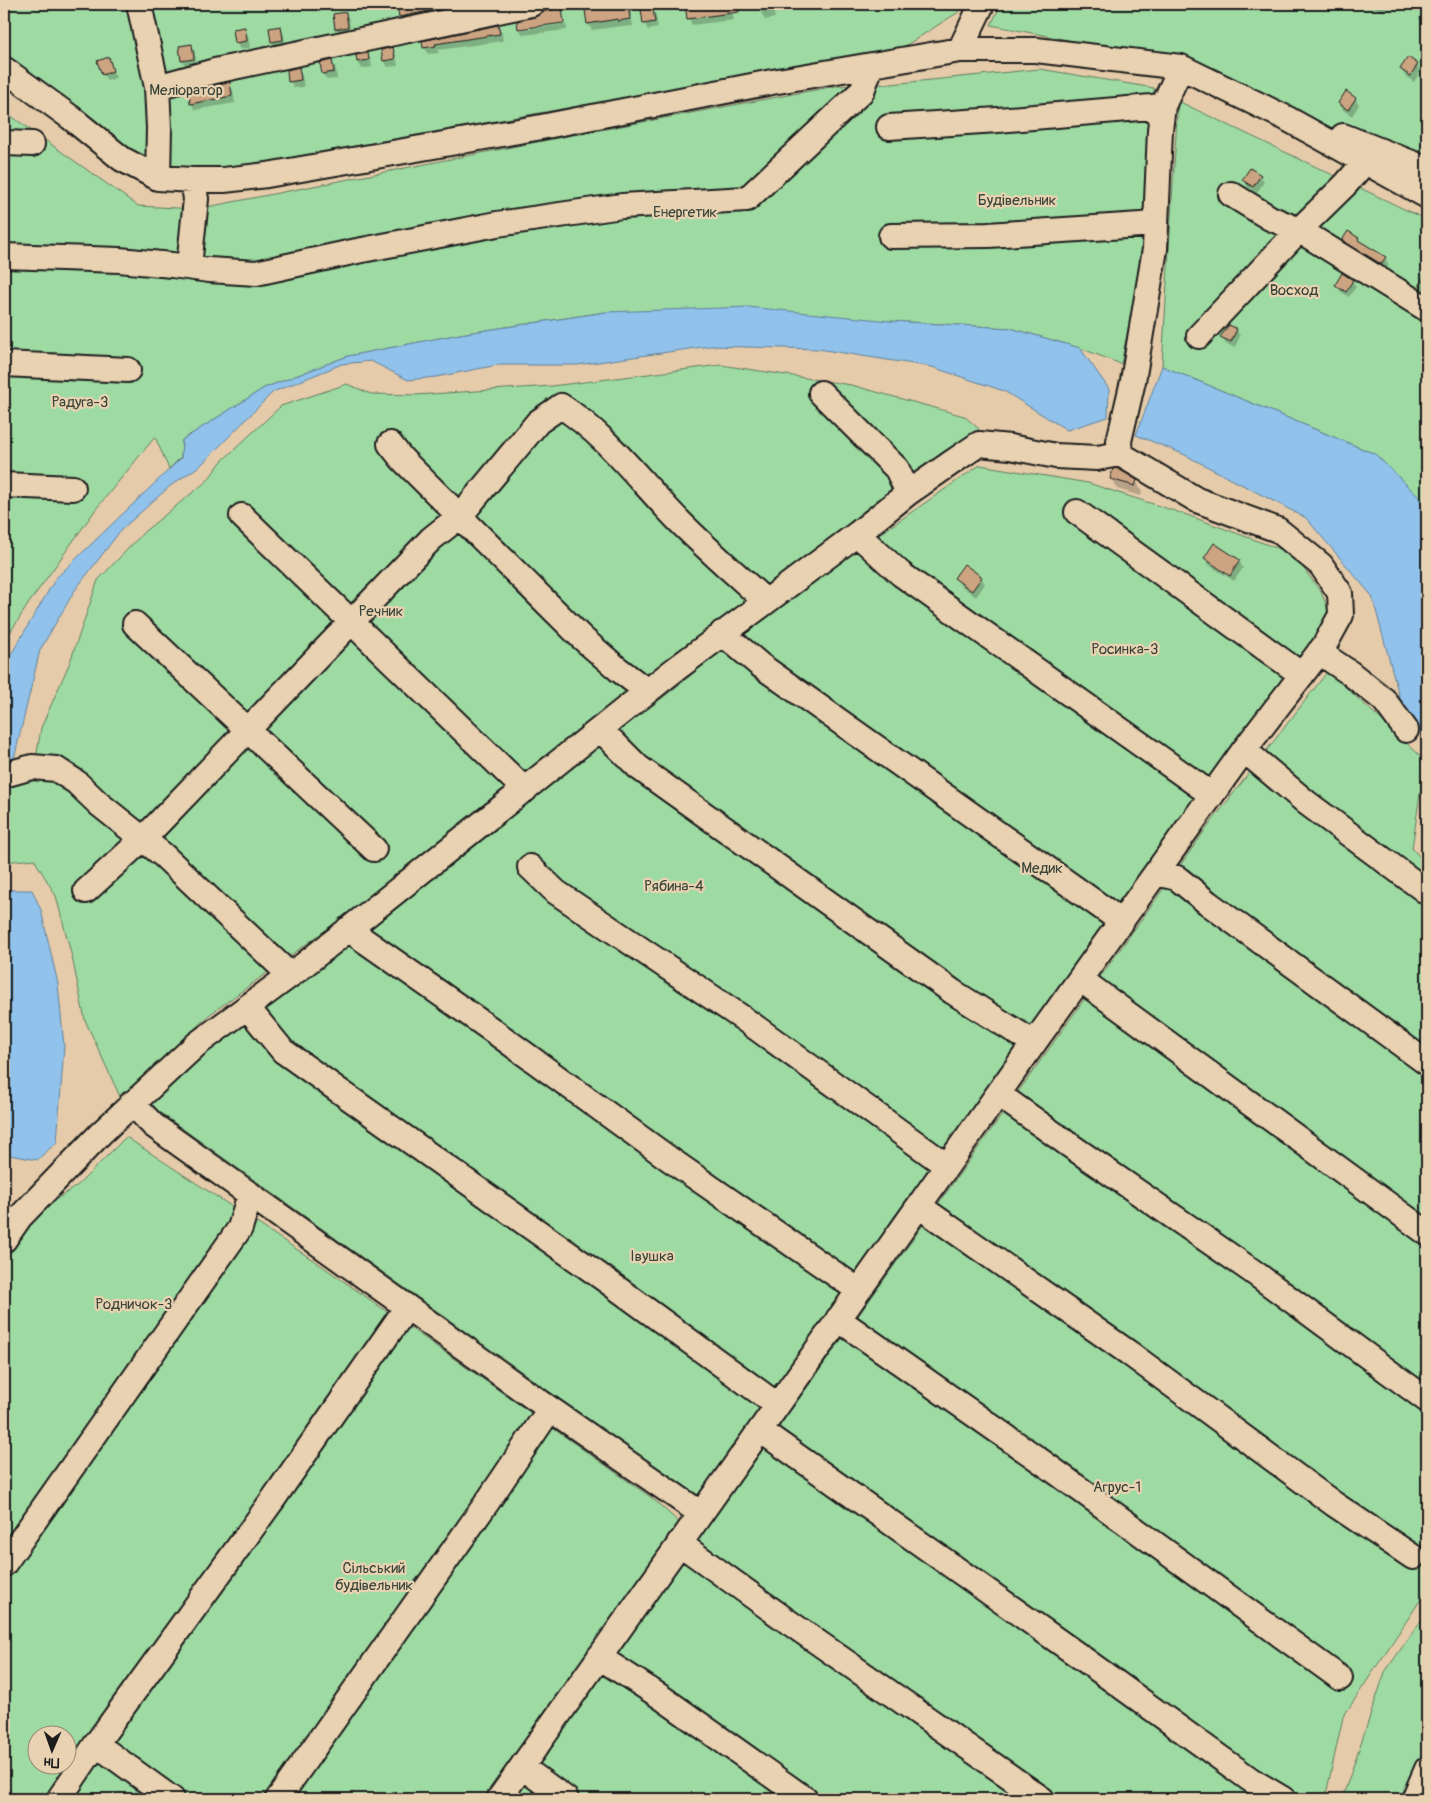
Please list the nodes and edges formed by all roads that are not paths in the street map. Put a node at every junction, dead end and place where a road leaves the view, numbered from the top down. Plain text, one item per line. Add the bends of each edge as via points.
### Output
1 (139, 4) edge
2 (531, 4) edge
3 (982, 4) edge
4 (960, 50) junction
5 (872, 66) junction
6 (1181, 68) junction
7 (4, 70) edge
8 (156, 87) junction
9 (1163, 106) junction
10 (1286, 118) junction
11 (889, 127) dead end
12 (4, 143) edge
13 (32, 144) dead end
14 (1365, 162) junction
15 (1427, 169) edge
16 (158, 178) junction
17 (193, 180) junction
18 (1231, 194) dead end
19 (1427, 196) edge
20 (1156, 224) junction
21 (1299, 230) junction
22 (891, 236) dead end
23 (4, 256) edge
24 (189, 267) junction
25 (1427, 309) edge
26 (1199, 336) dead end
27 (4, 364) edge
28 (128, 370) dead end
29 (821, 393) dead end
30 (390, 444) dead end
31 (1120, 454) junction
32 (4, 485) edge
33 (72, 488) dead end
34 (908, 493) junction
35 (1078, 512) dead end
36 (242, 516) dead end
37 (460, 516) junction
38 (857, 534) junction
39 (765, 601) junction
40 (351, 622) junction
41 (135, 624) dead end
42 (722, 633) junction
43 (1319, 652) junction
44 (1302, 675) junction
45 (647, 691) junction
46 (600, 729) junction
47 (248, 730) junction
48 (1406, 730) dead end
49 (1244, 750) junction
50 (4, 775) edge
51 (525, 790) junction
52 (1212, 795) junction
53 (143, 839) junction
54 (374, 849) dead end
55 (530, 867) dead end
56 (1156, 873) junction
57 (86, 891) dead end
58 (1427, 892) edge
59 (1121, 921) junction
60 (348, 929) junction
61 (290, 975) junction
62 (1080, 979) junction
63 (247, 1006) junction
64 (1034, 1043) junction
65 (1427, 1063) edge
66 (998, 1094) junction
67 (132, 1103) junction
68 (947, 1166) junction
69 (250, 1194) junction
70 (919, 1206) junction
71 (1427, 1234) edge
72 (4, 1240) edge
73 (858, 1290) junction
74 (407, 1307) junction
75 (838, 1319) junction
76 (1427, 1400) edge
77 (777, 1405) junction
78 (550, 1409) junction
79 (760, 1430) junction
80 (700, 1513) junction
81 (679, 1543) junction
82 (1413, 1557) dead end
83 (4, 1564) edge
84 (599, 1657) junction
85 (1340, 1678) dead end
86 (96, 1744) junction
87 (522, 1767) junction
88 (1427, 1769) edge
89 (59, 1799) edge
90 (172, 1799) edge
91 (278, 1799) edge
92 (499, 1799) edge
93 (566, 1799) edge
94 (805, 1799) edge
95 (1042, 1799) edge
96 (1283, 1799) edge
97 (1414, 1799) edge

1 - 8 street
2 - 8 street via 215,71
3 - 4 street
4 - 5 street
4 - 6 street via 1036,50
5 - 17 street via 267,175
5 - 24 street via 862,91 747,200 622,206 497,224 256,274
6 - 9 street
6 - 10 street
7 - 16 street via 122,159
8 - 16 street
9 - 11 street
9 - 20 street
10 - 14 street
10 - 15 street via 1313,130 1345,136
12 - 13 street
14 - 19 street
14 - 21 street
16 - 17 street
17 - 24 street via 196,199
18 - 21 street via 1270,218
20 - 22 street via 988,235
20 - 31 street via 1155,249 1133,381 1119,441
21 - 25 street
21 - 26 street
23 - 24 street via 119,260
27 - 28 street
29 - 34 street via 897,469
30 - 37 street
31 - 34 street via 1097,458 1056,456 979,444
31 - 43 street via 1197,500 1278,530 1321,565 1340,593 1341,615
32 - 33 street
34 - 38 street
35 - 44 street
36 - 40 street
37 - 39 street via 538,422 561,406 578,416 681,523
37 - 40 street via 431,539
37 - 45 street via 582,638
38 - 39 street
38 - 52 street via 901,574
39 - 42 street
40 - 47 street
40 - 51 street
41 - 47 street
42 - 45 street
42 - 59 street via 760,665
43 - 44 street
43 - 48 street via 1384,700
44 - 49 street
45 - 46 street
46 - 51 street
46 - 64 street via 638,767 953,992
47 - 53 street
47 - 54 street
49 - 52 street
49 - 58 street
50 - 53 street via 32,767 56,769
51 - 60 street
52 - 56 street
53 - 57 street
53 - 61 street
55 - 68 street via 556,892 744,1019
56 - 59 street
56 - 65 street via 1177,878
59 - 62 street
60 - 61 street
60 - 73 street
61 - 63 street
62 - 64 street
62 - 71 street
63 - 67 street via 197,1044
63 - 77 street via 283,1051
64 - 66 street
66 - 68 street
66 - 76 street via 1252,1271
67 - 69 street via 153,1125
67 - 72 street via 20,1217
68 - 70 street
69 - 74 street
69 - 83 street via 240,1228
70 - 73 street
70 - 82 street via 1129,1353 1334,1504
73 - 75 street
74 - 78 street
74 - 86 street
75 - 77 street
75 - 85 street
77 - 79 street
78 - 80 street
78 - 91 street
79 - 80 street
79 - 96 street via 1250,1780
80 - 81 street
81 - 84 street
81 - 95 street
84 - 87 street
84 - 94 street
86 - 89 street
86 - 90 street
87 - 92 street
87 - 93 street
88 - 97 street

